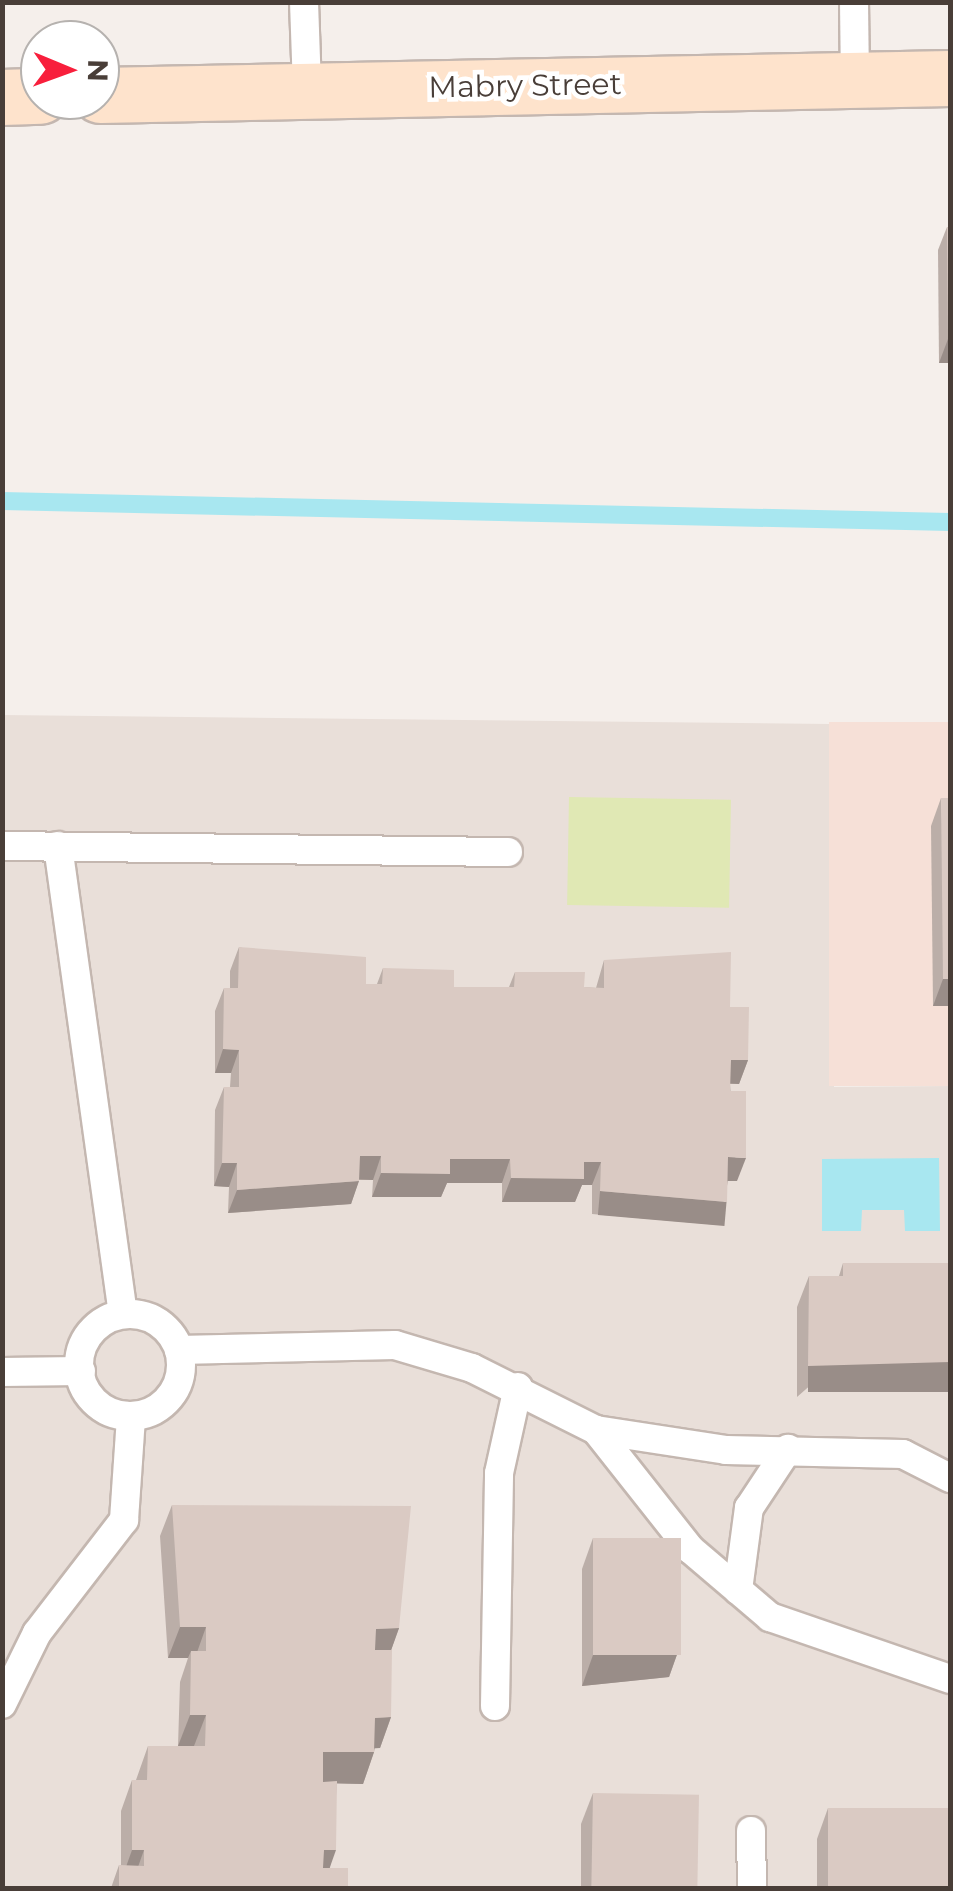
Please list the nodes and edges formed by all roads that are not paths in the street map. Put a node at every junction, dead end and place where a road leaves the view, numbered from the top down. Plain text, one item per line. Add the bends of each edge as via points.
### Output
1 (304, 2) edge
2 (854, 2) edge
3 (950, 78) edge
4 (855, 80) junction
5 (307, 90) junction
6 (120, 94) edge
7 (2, 846) edge
8 (58, 846) junction
9 (508, 852) dead end
10 (123, 1314) junction
11 (178, 1350) junction
12 (80, 1371) junction
13 (2, 1372) edge
14 (518, 1387) junction
15 (131, 1416) junction
16 (596, 1430) junction
17 (788, 1449) junction
18 (950, 1478) edge
19 (738, 1590) junction
20 (950, 1679) edge
21 (2, 1704) edge
22 (495, 1706) dead end
23 (751, 1831) dead end
24 (752, 1888) edge

1 - 5 lane
2 - 4 lane
3 - 4 street, Mabry Street
4 - 5 street, Mabry Street
5 - 6 street, Mabry Street
7 - 8 lane
8 - 9 lane
8 - 10 lane
10 - 11 lane via 158,1322
10 - 12 lane via 92,1330
11 - 14 lane via 396,1345
11 - 15 lane via 175,1389
12 - 13 lane
12 - 15 lane via 101,1406
14 - 16 lane
14 - 22 lane via 499,1473
15 - 21 lane via 124,1520 36,1632
16 - 17 lane via 726,1450
16 - 19 lane via 690,1549
17 - 18 lane via 903,1454
17 - 19 lane via 748,1508
19 - 20 lane via 770,1617
23 - 24 lane

